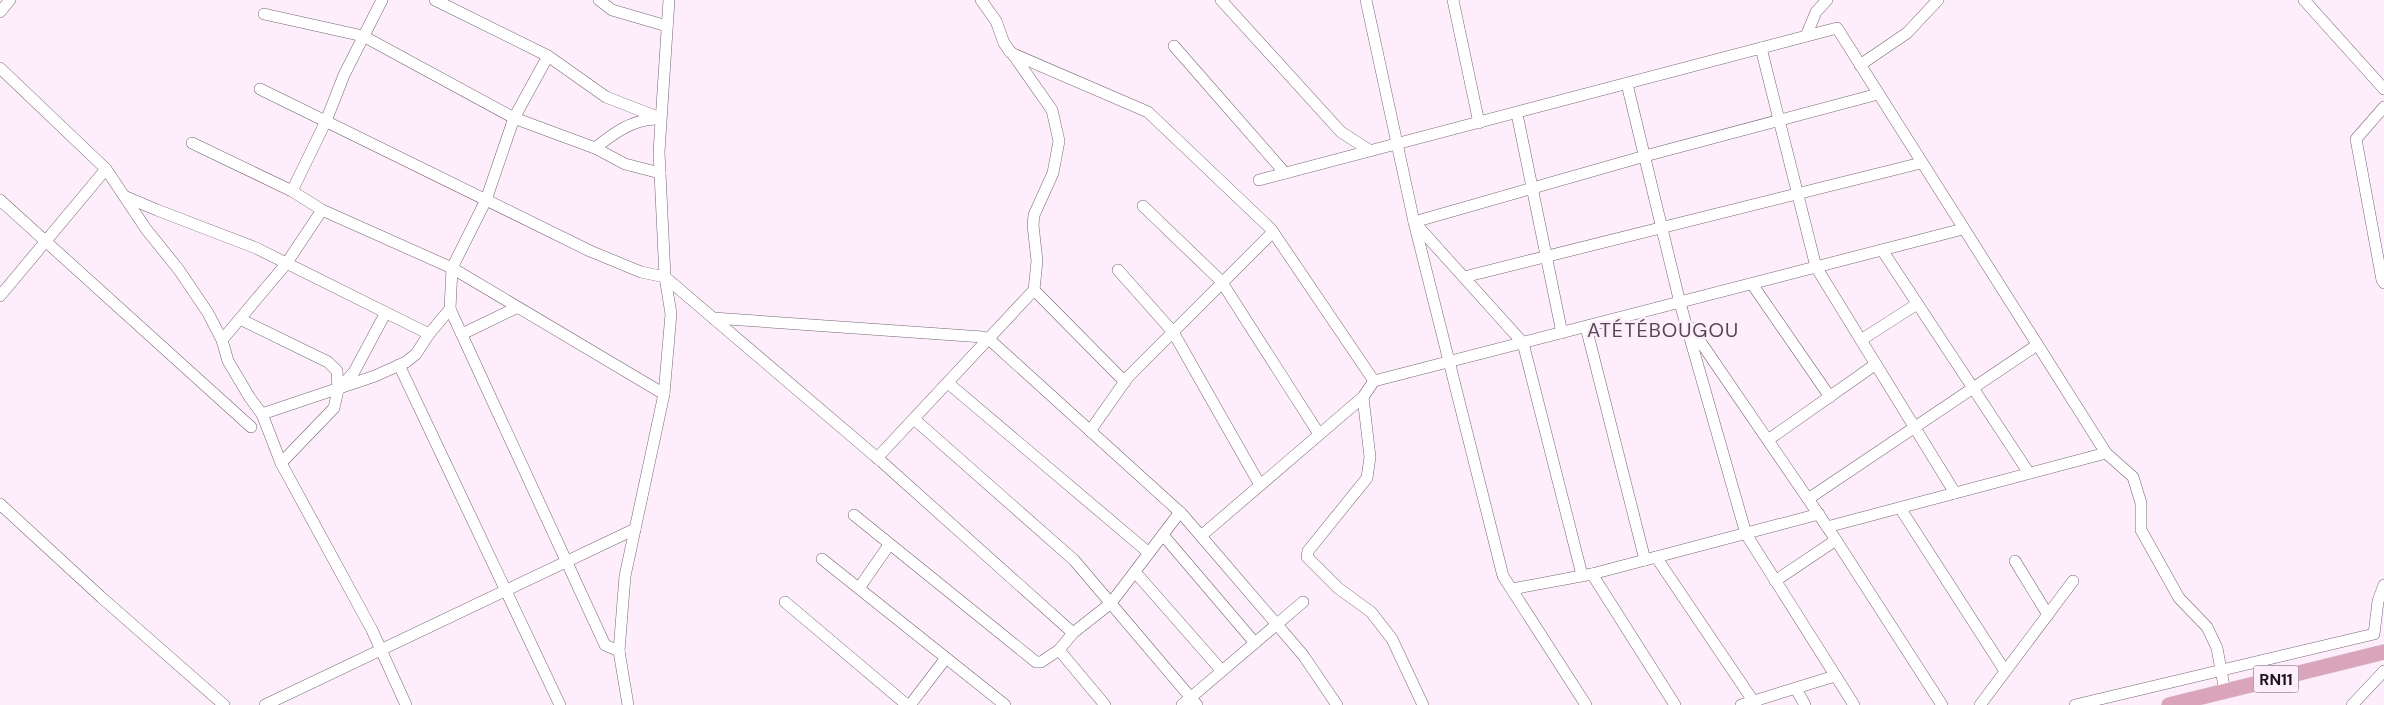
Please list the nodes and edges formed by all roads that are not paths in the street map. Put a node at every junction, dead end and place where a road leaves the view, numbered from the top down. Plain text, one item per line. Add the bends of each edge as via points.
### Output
1 (10, 0) edge
2 (382, 0) edge
3 (435, 0) edge
4 (599, 0) edge
5 (669, 0) edge
6 (981, 0) edge
7 (1221, 0) edge
8 (1366, 0) edge
9 (1453, 0) edge
10 (1827, 0) edge
11 (1938, 0) edge
12 (2304, 0) edge
13 (0, 12) edge
14 (264, 14) dead end
15 (667, 26) junction
16 (363, 36) junction
17 (1806, 36) junction
18 (1174, 46) dead end
19 (1761, 48) junction
20 (1012, 53) junction
21 (548, 56) junction
22 (1860, 65) junction
23 (0, 68) edge
24 (1627, 84) junction
25 (260, 89) dead end
26 (2384, 89) edge
27 (1878, 94) junction
28 (2384, 108) edge
29 (1517, 114) junction
30 (514, 118) junction
31 (660, 118) junction
32 (326, 121) junction
33 (1779, 121) junction
34 (1479, 123) junction
35 (1398, 142) junction
36 (192, 143) dead end
37 (595, 148) junction
38 (1369, 150) junction
39 (1645, 156) junction
40 (1921, 163) junction
41 (106, 169) junction
42 (660, 173) junction
43 (1285, 173) junction
44 (1259, 180) dead end
45 (1532, 188) junction
46 (292, 191) junction
47 (1797, 194) junction
48 (124, 196) junction
49 (0, 200) edge
50 (486, 200) junction
51 (1143, 206) dead end
52 (322, 210) junction
53 (1414, 222) junction
54 (1662, 227) junction
55 (1963, 229) junction
56 (1273, 232) junction
57 (46, 242) junction
58 (1882, 250) junction
59 (1546, 256) junction
60 (286, 264) junction
61 (1816, 267) junction
62 (452, 268) junction
63 (1118, 270) dead end
64 (665, 277) junction
65 (1464, 277) junction
66 (1222, 283) junction
67 (2384, 283) edge
68 (1752, 284) junction
69 (1034, 290) junction
70 (0, 296) edge
71 (1680, 303) junction
72 (1918, 304) junction
73 (450, 308) junction
74 (516, 308) junction
75 (385, 314) junction
76 (713, 318) junction
77 (1685, 318) junction
78 (240, 319) junction
79 (1586, 328) junction
80 (1173, 332) junction
81 (1562, 333) junction
82 (429, 334) junction
83 (462, 334) junction
84 (222, 340) junction
85 (988, 340) junction
86 (1861, 340) junction
87 (1523, 343) junction
88 (2036, 344) junction
89 (1451, 362) junction
90 (1876, 364) junction
91 (399, 365) junction
92 (1374, 381) junction
93 (1125, 382) junction
94 (948, 383) junction
95 (1972, 388) junction
96 (338, 390) junction
97 (664, 394) junction
98 (1363, 396) junction
99 (1830, 397) junction
100 (262, 414) junction
101 (914, 420) junction
102 (251, 427) dead end
103 (1914, 427) junction
104 (1090, 431) junction
105 (1319, 434) junction
106 (1768, 440) junction
107 (2106, 453) junction
108 (878, 458) junction
109 (281, 463) junction
110 (2029, 473) junction
111 (1260, 485) junction
112 (1955, 493) junction
113 (1808, 499) junction
114 (0, 504) edge
115 (1900, 508) junction
116 (1180, 512) junction
117 (1818, 514) junction
118 (854, 516) dead end
119 (1827, 527) junction
120 (635, 529) junction
121 (1746, 534) junction
122 (1163, 536) junction
123 (1201, 536) junction
124 (1836, 540) junction
125 (889, 545) junction
126 (1149, 553) junction
127 (822, 559) dead end
128 (1651, 559) junction
129 (2015, 561) dead end
130 (567, 562) junction
131 (1134, 572) junction
132 (1587, 574) junction
133 (1775, 581) junction
134 (2073, 581) dead end
135 (2384, 585) edge
136 (859, 588) junction
137 (506, 590) junction
138 (1512, 590) junction
139 (785, 602) dead end
140 (1303, 602) dead end
141 (1112, 603) junction
142 (2048, 615) junction
143 (1277, 624) junction
144 (1073, 633) junction
145 (1255, 643) junction
146 (380, 650) junction
147 (619, 650) junction
148 (1059, 650) junction
149 (2384, 652) edge
150 (946, 658) junction
151 (2222, 670) junction
152 (1222, 671) junction
153 (2005, 671) junction
154 (2384, 671) edge
155 (1835, 676) junction
156 (1796, 689) junction
157 (2224, 692) junction
158 (1190, 703) edge
159 (1755, 704) edge
160 (224, 705) edge
161 (265, 705) edge
162 (406, 705) edge
163 (560, 705) edge
164 (628, 705) edge
165 (908, 705) edge
166 (1005, 705) edge
167 (1105, 705) edge
168 (1337, 705) edge
169 (1422, 705) edge
170 (1586, 705) edge
171 (1675, 705) edge
172 (1742, 705) edge
173 (1805, 705) edge
174 (1854, 705) edge
175 (1942, 705) edge
176 (1980, 705) edge
177 (2075, 705) edge
178 (2169, 705) edge
179 (2352, 705) edge

1 - 13 street
2 - 16 street
3 - 21 street
4 - 15 street via 612,10
5 - 15 street
6 - 20 street via 996,20 1004,43
7 - 38 street via 1342,132
8 - 35 street
9 - 34 street
10 - 17 street via 1816,12
11 - 22 street via 1907,33
12 - 26 street
14 - 16 street
15 - 31 street
16 - 30 street
16 - 32 street
17 - 19 street
17 - 22 street via 1837,28
18 - 43 street
19 - 24 street
19 - 33 street
20 - 56 street via 1148,112
20 - 69 street via 1047,99 1059,141 1053,173 1034,215 1037,261
21 - 30 street
21 - 31 street via 606,97
22 - 27 street
23 - 41 street
24 - 29 street
24 - 39 street
25 - 32 street
27 - 33 street
27 - 40 street
28 - 67 street via 2356,139
29 - 34 street
29 - 45 street
30 - 37 street
30 - 50 street
31 - 37 street via 641,120
31 - 42 street
32 - 46 street
32 - 50 street
33 - 39 street
33 - 47 street
34 - 35 street
35 - 38 street
35 - 53 street
36 - 46 street
37 - 42 street via 625,164
38 - 43 street
39 - 45 street
39 - 54 street
40 - 47 street
40 - 55 street
41 - 48 street
41 - 57 street
42 - 64 street
43 - 44 street
45 - 53 street
45 - 59 street
46 - 52 street
47 - 54 street
47 - 61 street
48 - 60 street via 256,248
48 - 84 street via 196,294
49 - 57 street
50 - 62 street
50 - 64 street via 590,251 641,272
51 - 66 street
52 - 60 street
52 - 62 street
53 - 65 street
53 - 89 street
54 - 59 street
54 - 71 street
55 - 58 street
55 - 88 street
56 - 66 street
56 - 92 street
57 - 70 street
57 - 102 street
58 - 61 street
58 - 72 street
59 - 65 street
59 - 81 street
60 - 75 street
60 - 78 street
61 - 68 street
61 - 86 street
62 - 73 street
62 - 74 street
63 - 80 street
64 - 76 street
64 - 97 street via 671,314
65 - 87 street
66 - 80 street
66 - 105 street
68 - 71 street
68 - 99 street
69 - 85 street
69 - 93 street
71 - 77 street
71 - 79 street
72 - 86 street
72 - 95 street
73 - 82 street
73 - 83 street
74 - 83 street
74 - 97 street
75 - 82 street
75 - 96 street via 354,372
76 - 85 street via 983,336
76 - 108 street
77 - 106 street
77 - 121 street
78 - 84 street
78 - 96 street via 328,362 338,371
79 - 81 street
79 - 128 street
80 - 93 street
80 - 111 street
81 - 87 street
82 - 91 street via 416,354
83 - 130 street
84 - 100 street via 228,361
85 - 94 street
85 - 104 street
86 - 90 street
87 - 89 street
87 - 132 street
88 - 95 street
88 - 107 street
89 - 92 street
89 - 138 street via 1503,576
90 - 99 street
90 - 103 street
91 - 96 street
91 - 137 street
92 - 98 street
93 - 104 street
94 - 101 street
94 - 126 street
95 - 103 street
95 - 110 street
96 - 100 street
96 - 109 street via 334,408
97 - 120 street
98 - 105 street
98 - 169 street via 1370,457 1367,478 1308,551 1307,557 1338,588 1371,612 1392,639
99 - 106 street
100 - 109 street
101 - 108 street
101 - 141 street via 1074,560
103 - 112 street
103 - 113 street
104 - 116 street
105 - 111 street
106 - 113 street
107 - 110 street
107 - 151 street via 2134,477 2141,503 2141,530 2178,598 2207,627 2217,648
108 - 144 street
109 - 146 street
110 - 112 street
111 - 123 street
112 - 115 street
113 - 117 street
114 - 160 street
115 - 119 street
115 - 153 street
116 - 122 street
116 - 123 street
117 - 119 street
117 - 121 street
118 - 125 street
119 - 124 street
120 - 130 street
120 - 147 street via 625,576
121 - 128 street
121 - 133 street
122 - 126 street
122 - 145 street
123 - 143 street
124 - 133 street
124 - 175 street
125 - 136 street
125 - 148 street via 1036,662
126 - 131 street
127 - 136 street
128 - 132 street
128 - 159 street
129 - 142 street
130 - 137 street
130 - 147 street via 605,645
131 - 141 street
131 - 152 street
132 - 138 street
132 - 171 street
133 - 155 street
134 - 142 street
135 - 151 street via 2378,601 2374,634
136 - 150 street
137 - 146 street
137 - 163 street
138 - 170 street
139 - 165 street
140 - 143 street
141 - 144 street
141 - 158 street
142 - 153 street
143 - 145 street
143 - 168 street
144 - 148 street
145 - 152 street
146 - 161 street
146 - 162 street
147 - 164 street
148 - 167 street
149 - 157 main road, RN11
150 - 165 street
150 - 166 street
151 - 157 street
151 - 177 street
152 - 158 street
153 - 176 street
154 - 179 street
155 - 156 street
155 - 174 street
156 - 159 street
156 - 173 street
157 - 178 main road, RN11
159 - 172 street

